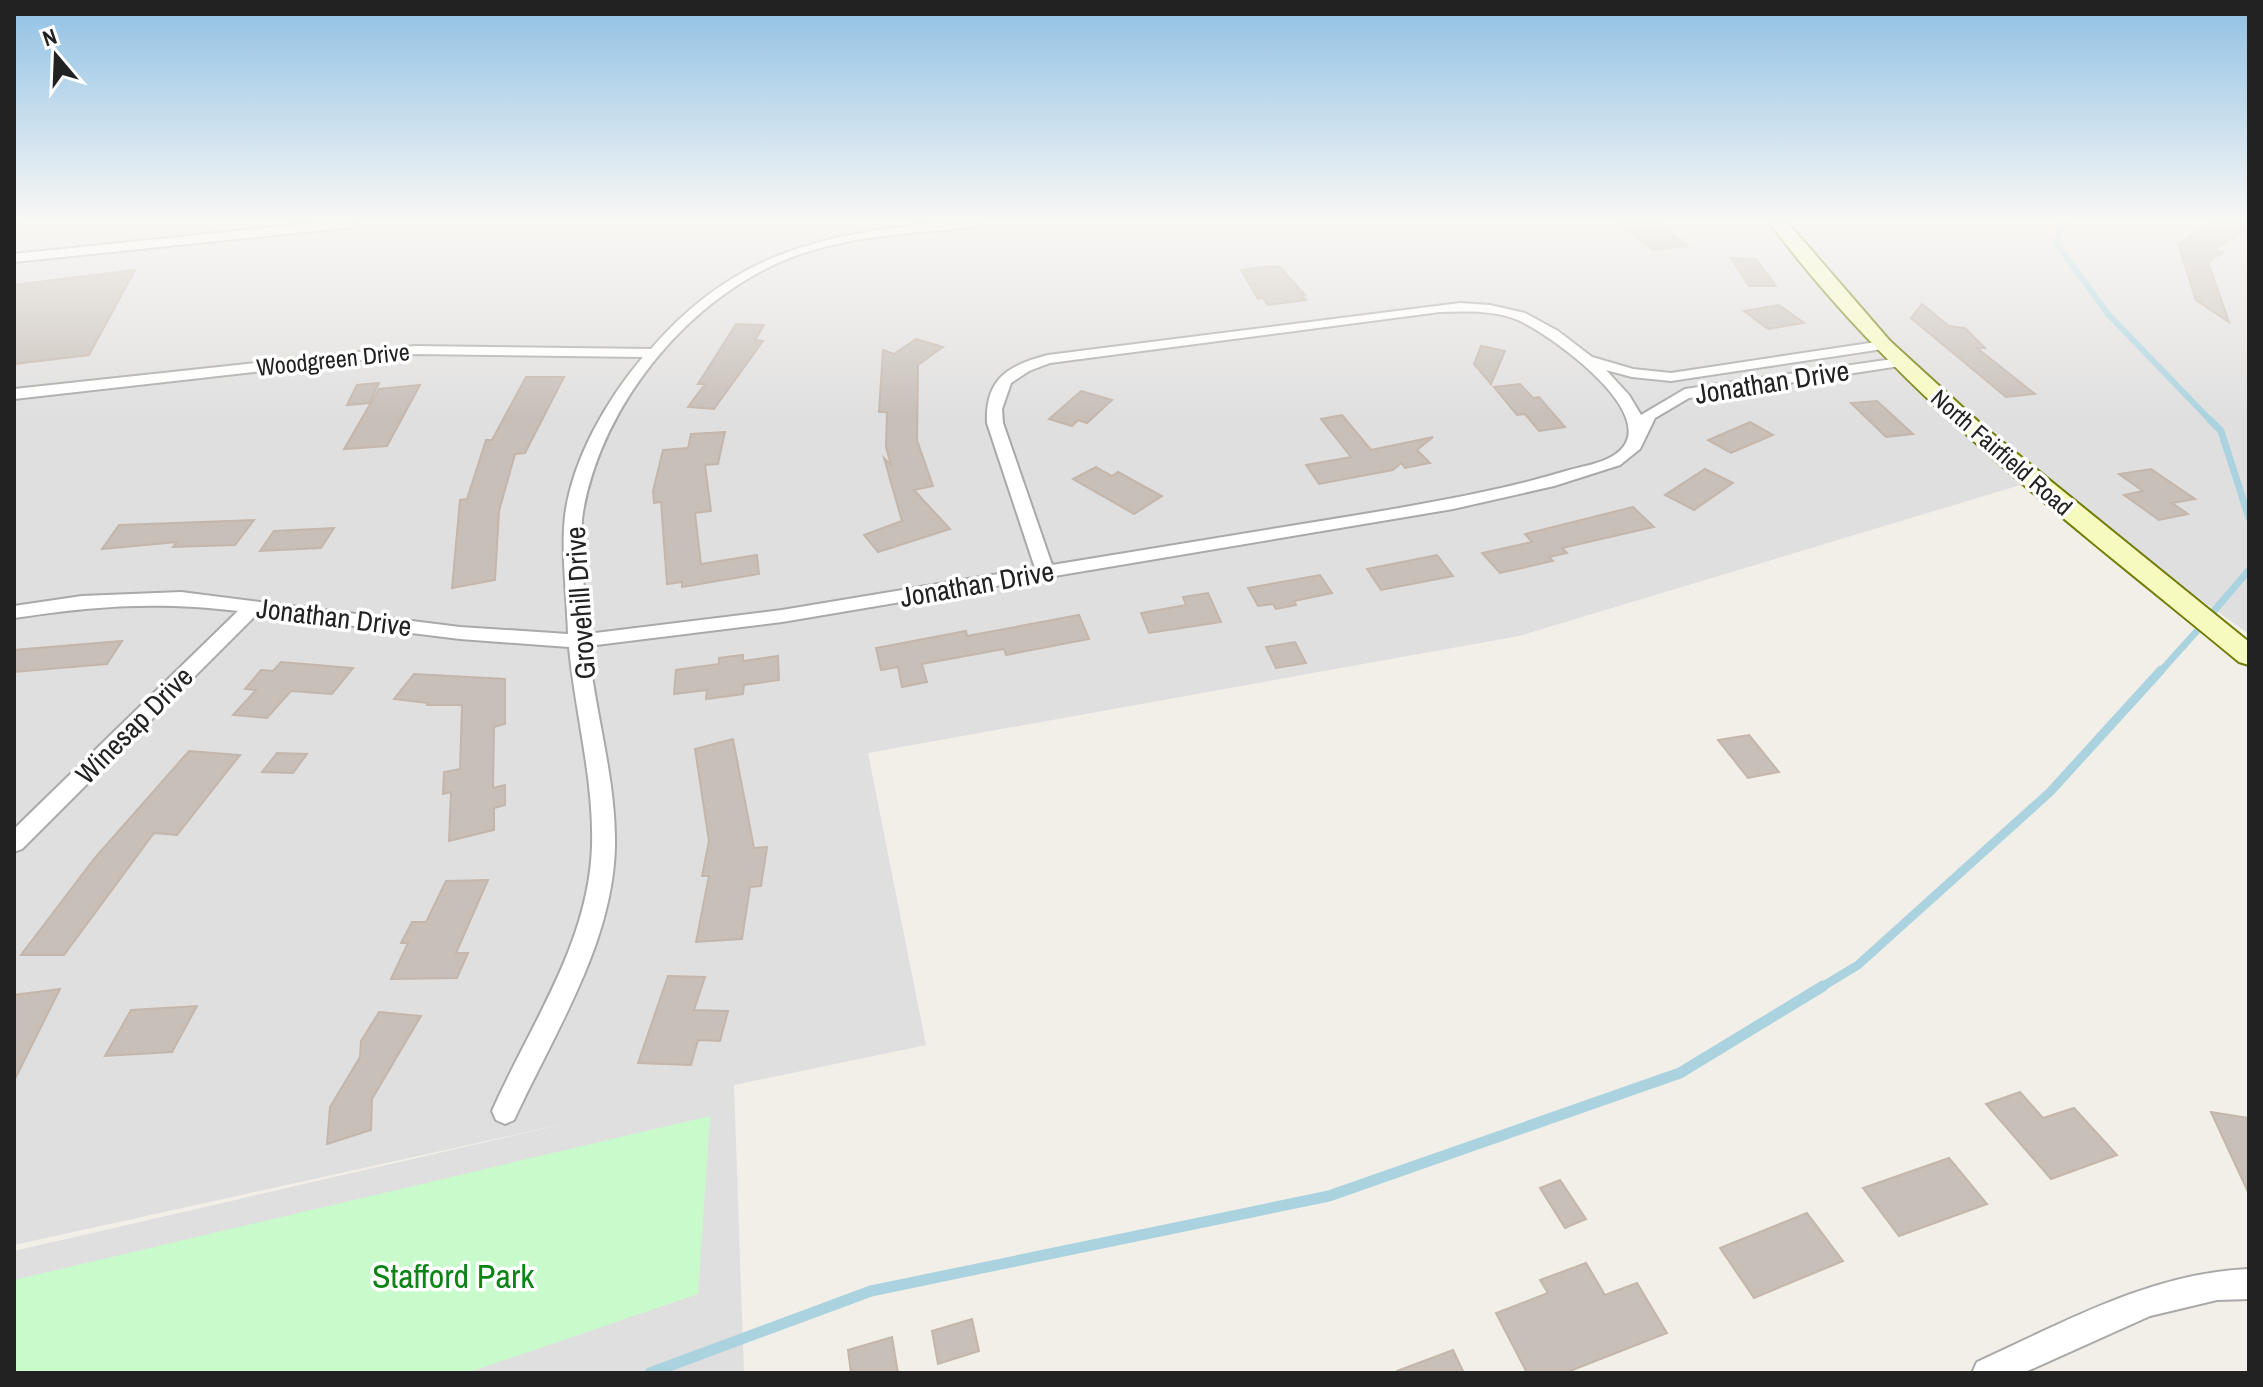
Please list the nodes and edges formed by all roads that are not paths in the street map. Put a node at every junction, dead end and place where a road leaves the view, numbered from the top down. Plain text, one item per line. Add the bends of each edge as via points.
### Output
1 (729, 288) edge
2 (1834, 288) edge
3 (1576, 352) junction
4 (653, 353) junction
5 (1891, 354) junction
6 (14, 394) edge
7 (1638, 431) junction
8 (1045, 572) junction
9 (253, 607) junction
10 (14, 612) edge
11 (579, 641) junction
12 (2249, 656) edge
13 (14, 843) edge
14 (505, 1111) dead end
15 (2249, 1284) edge
16 (1988, 1373) edge

1 - 4 street, Grovehill Drive via 699,308
2 - 5 main road, North Fairfield Road
3 - 5 street, Jonathan Drive via 1619,370 1671,377
3 - 7 street via 1628,403
3 - 8 street via 1524,317 1462,306 1138,345 1027,365 996,391 993,408
4 - 6 street, Woodgreen Drive via 415,350
4 - 11 street, Grovehill Drive via 605,423 574,512
5 - 7 street, Jonathan Drive via 1685,394 1655,410
5 - 12 main road, North Fairfield Road via 2034,481
7 - 8 street, Jonathan Drive via 1634,446 1621,458 1548,482 1381,518
8 - 11 street, Jonathan Drive via 782,616
9 - 10 street, Jonathan Drive via 167,598
9 - 11 street, Jonathan Drive via 460,633
9 - 13 street, Winesap Drive
11 - 14 street, Grovehill Drive via 602,791 601,876 590,929
15 - 16 street via 2168,1293

